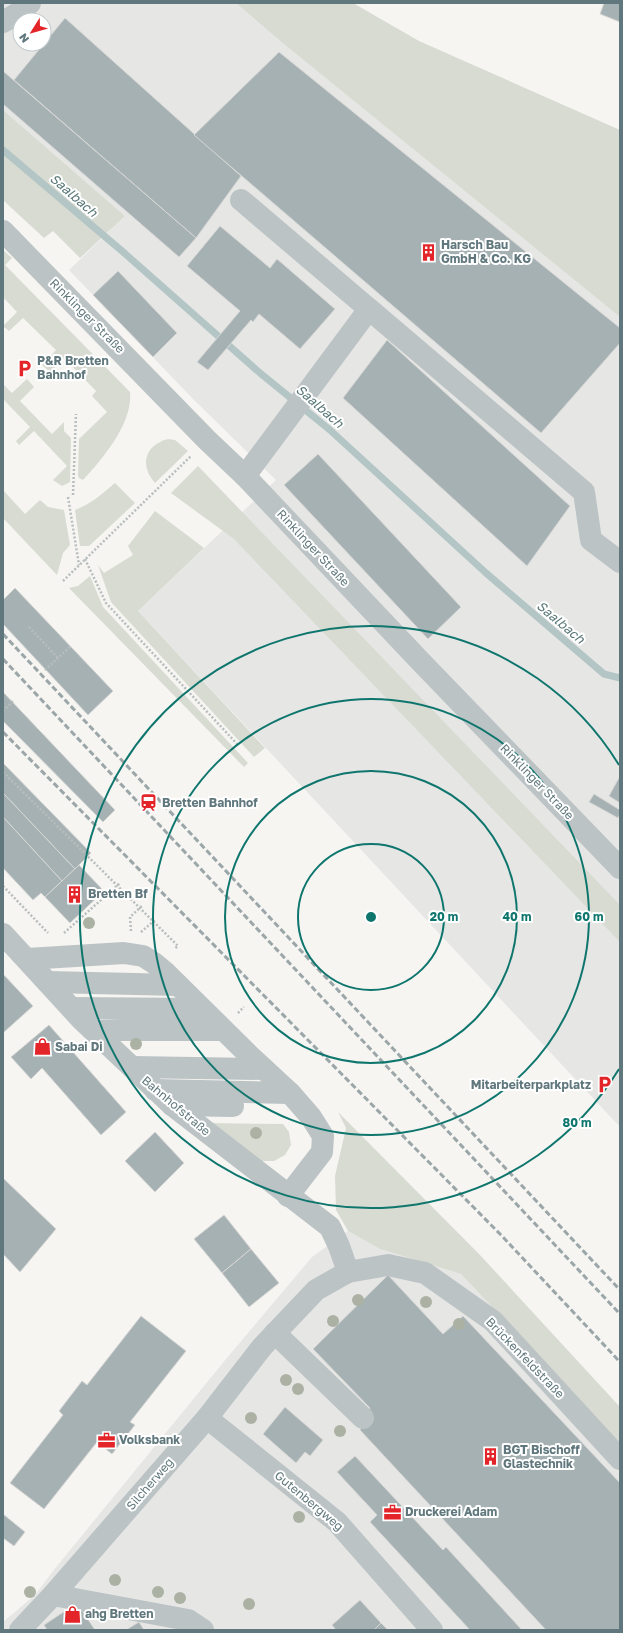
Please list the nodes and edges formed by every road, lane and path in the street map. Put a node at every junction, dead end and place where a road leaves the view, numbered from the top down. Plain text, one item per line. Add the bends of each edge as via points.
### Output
1 (30, 3) edge
2 (3, 22) edge
3 (242, 200) dead end
4 (3, 231) edge
5 (369, 309) junction
6 (76, 414) dead end
7 (207, 440) junction
8 (245, 476) junction
9 (73, 495) dead end
10 (68, 497) dead end
11 (85, 559) junction
12 (620, 562) edge
13 (78, 565) junction
14 (63, 582) dead end
15 (29, 627) dead end
16 (71, 646) dead end
17 (58, 658) junction
18 (45, 670) dead end
19 (13, 701) dead end
20 (4, 709) edge
21 (238, 745) dead end
22 (3, 772) edge
23 (620, 868) edge
24 (120, 882) dead end
25 (3, 886) edge
26 (116, 886) junction
27 (143, 905) dead end
28 (140, 908) junction
29 (3, 934) edge
30 (50, 936) dead end
31 (61, 936) dead end
32 (132, 937) dead end
33 (178, 946) dead end
34 (27, 959) junction
35 (48, 982) junction
36 (178, 985) junction
37 (71, 1008) junction
38 (201, 1009) junction
39 (224, 1030) junction
40 (94, 1031) junction
41 (126, 1062) junction
42 (257, 1063) junction
43 (155, 1090) junction
44 (296, 1099) junction
45 (172, 1105) junction
46 (288, 1196) junction
47 (348, 1272) junction
48 (275, 1333) junction
49 (207, 1418) junction
50 (363, 1418) dead end
51 (620, 1459) edge
52 (53, 1595) junction
53 (20, 1630) edge
54 (203, 1630) edge
55 (432, 1630) edge

1 - 2 street
3 - 5 street
4 - 7 street, Rinklinger Straße
5 - 8 street
5 - 12 street via 584,492 591,540
6 - 9 path
7 - 8 street, Rinklinger Straße
7 - 11 path
8 - 23 street, Rinklinger Straße
10 - 13 path
11 - 13 path
11 - 21 path via 106,604
13 - 14 path
15 - 17 path
16 - 17 path
17 - 18 path
19 - 20 path
22 - 26 path
24 - 26 path
25 - 30 path
26 - 28 path
26 - 31 path
27 - 28 path
28 - 32 path via 130,917
28 - 33 path
29 - 34 street, Bahnhofstraße
34 - 35 street, Bahnhofstraße
34 - 36 street via 124,953 143,956 157,964
35 - 36 street
35 - 37 street, Bahnhofstraße
36 - 38 street
37 - 38 street
37 - 40 street, Bahnhofstraße
38 - 39 street
39 - 40 street
39 - 42 street
40 - 41 street, Bahnhofstraße
41 - 42 street
41 - 43 street, Bahnhofstraße
42 - 44 street
43 - 44 street
43 - 45 street, Bahnhofstraße
44 - 45 street
44 - 46 street via 323,1136 322,1152
45 - 46 street, Bahnhofstraße
46 - 47 street, Bahnhofstraße via 330,1227
47 - 48 street, Silcherweg via 316,1290
47 - 51 street, Brückenfeldstraße via 388,1265 425,1273 493,1321
48 - 49 street, Silcherweg
48 - 50 street
49 - 52 street, Silcherweg
49 - 55 street, Gutenbergweg via 337,1522
52 - 53 street, Silcherweg
52 - 54 street via 188,1620

